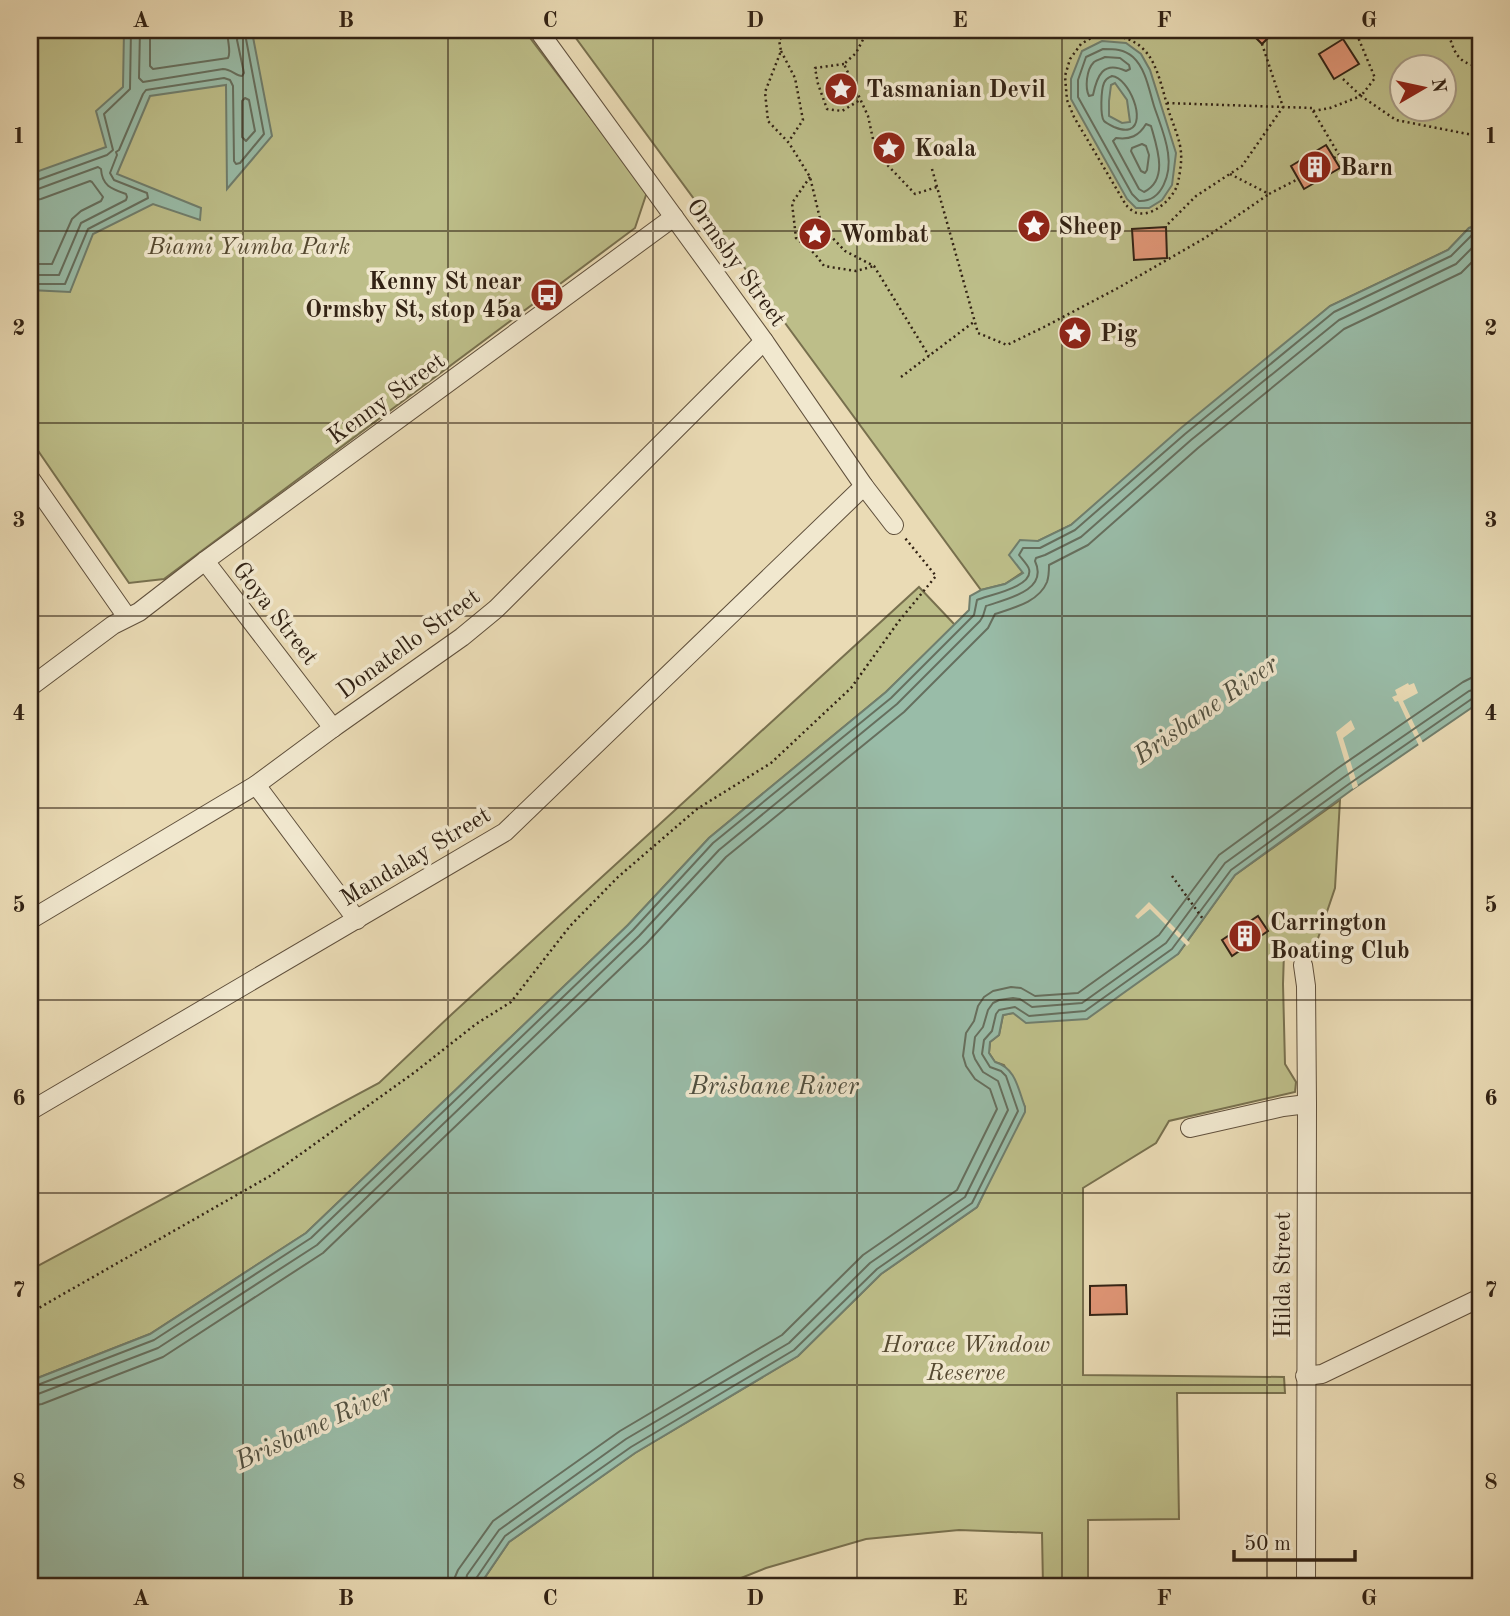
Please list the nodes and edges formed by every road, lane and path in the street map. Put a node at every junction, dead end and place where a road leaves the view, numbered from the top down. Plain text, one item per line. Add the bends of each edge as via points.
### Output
1 (538, 30) edge
2 (789, 30) edge
3 (868, 30) edge
4 (1355, 30) edge
5 (1447, 30) edge
6 (1262, 44) dead end
7 (781, 51) junction
8 (844, 64) junction
9 (1480, 67) edge
10 (1343, 79) dead end
11 (1360, 96) junction
12 (860, 100) junction
13 (1167, 103) junction
14 (1283, 107) junction
15 (1312, 111) junction
16 (1480, 132) edge
17 (789, 143) junction
18 (1334, 158) dead end
19 (932, 169) dead end
20 (1230, 174) junction
21 (810, 177) junction
22 (1298, 179) dead end
23 (937, 187) junction
24 (1269, 194) junction
25 (674, 217) junction
26 (1168, 224) dead end
27 (874, 266) junction
28 (975, 321) junction
29 (764, 341) junction
30 (929, 356) junction
31 (901, 377) dead end
32 (30, 478) edge
33 (864, 485) junction
34 (894, 525) joint
35 (205, 561) junction
36 (128, 617) junction
37 (30, 687) edge
38 (333, 728) junction
39 (256, 785) junction
40 (1172, 876) dead end
41 (1203, 919) dead end
42 (30, 920) edge
43 (357, 920) junction
44 (1303, 965) dead end
45 (1307, 1104) junction
46 (30, 1111) edge
47 (1190, 1128) dead end
48 (1480, 1298) edge
49 (30, 1313) edge
50 (1306, 1376) junction
51 (1306, 1586) edge

1 - 25 street, Ormsby Street
2 - 7 path via 779,40
3 - 8 path
4 - 11 path via 1375,78
5 - 9 path via 1459,59
6 - 14 path
7 - 17 path via 795,78 803,120
7 - 17 path via 765,92 768,121
8 - 12 path
8 - 12 path via 815,68 827,109 842,111
10 - 11 path
11 - 15 path
11 - 16 path via 1396,120 1473,135
12 - 23 path via 876,153 915,194
13 - 13 path via 1182,153 1177,186 1166,202 1150,213 1135,212 1126,205 1066,100 1070,59 1081,44 1096,36 1130,39 1154,64
13 - 14 path
14 - 15 path
14 - 20 path via 1242,166
15 - 18 path via 1339,155
17 - 21 path
19 - 23 path
20 - 24 path
20 - 26 path via 1196,196
21 - 27 path via 822,227 845,251
21 - 27 path via 792,203 796,238 824,266 856,271
22 - 24 path
23 - 28 path
24 - 28 path via 1205,238 1007,345 978,333
25 - 29 street, Ormsby Street
25 - 35 street, Kenny Street
27 - 30 path
28 - 30 path
29 - 33 street, Ormsby Street
29 - 38 street, Donatello Street via 496,609
30 - 31 path
32 - 36 street
33 - 34 street, Ormsby Street
33 - 43 street, Mandalay Street via 505,832
34 - 49 path via 936,576 851,688 771,763 697,809 618,877 570,926 510,1002 270,1176
35 - 36 street, Kenny Street
35 - 38 street, Goya Street
36 - 37 street, Kenny Street
38 - 39 street, Donatello Street
39 - 42 street, Donatello Street
39 - 43 street
40 - 41 path
43 - 46 street, Mandalay Street
44 - 45 street, Hilda Street
45 - 47 street
45 - 50 street, Hilda Street
48 - 50 street via 1322,1374
50 - 51 street, Hilda Street

